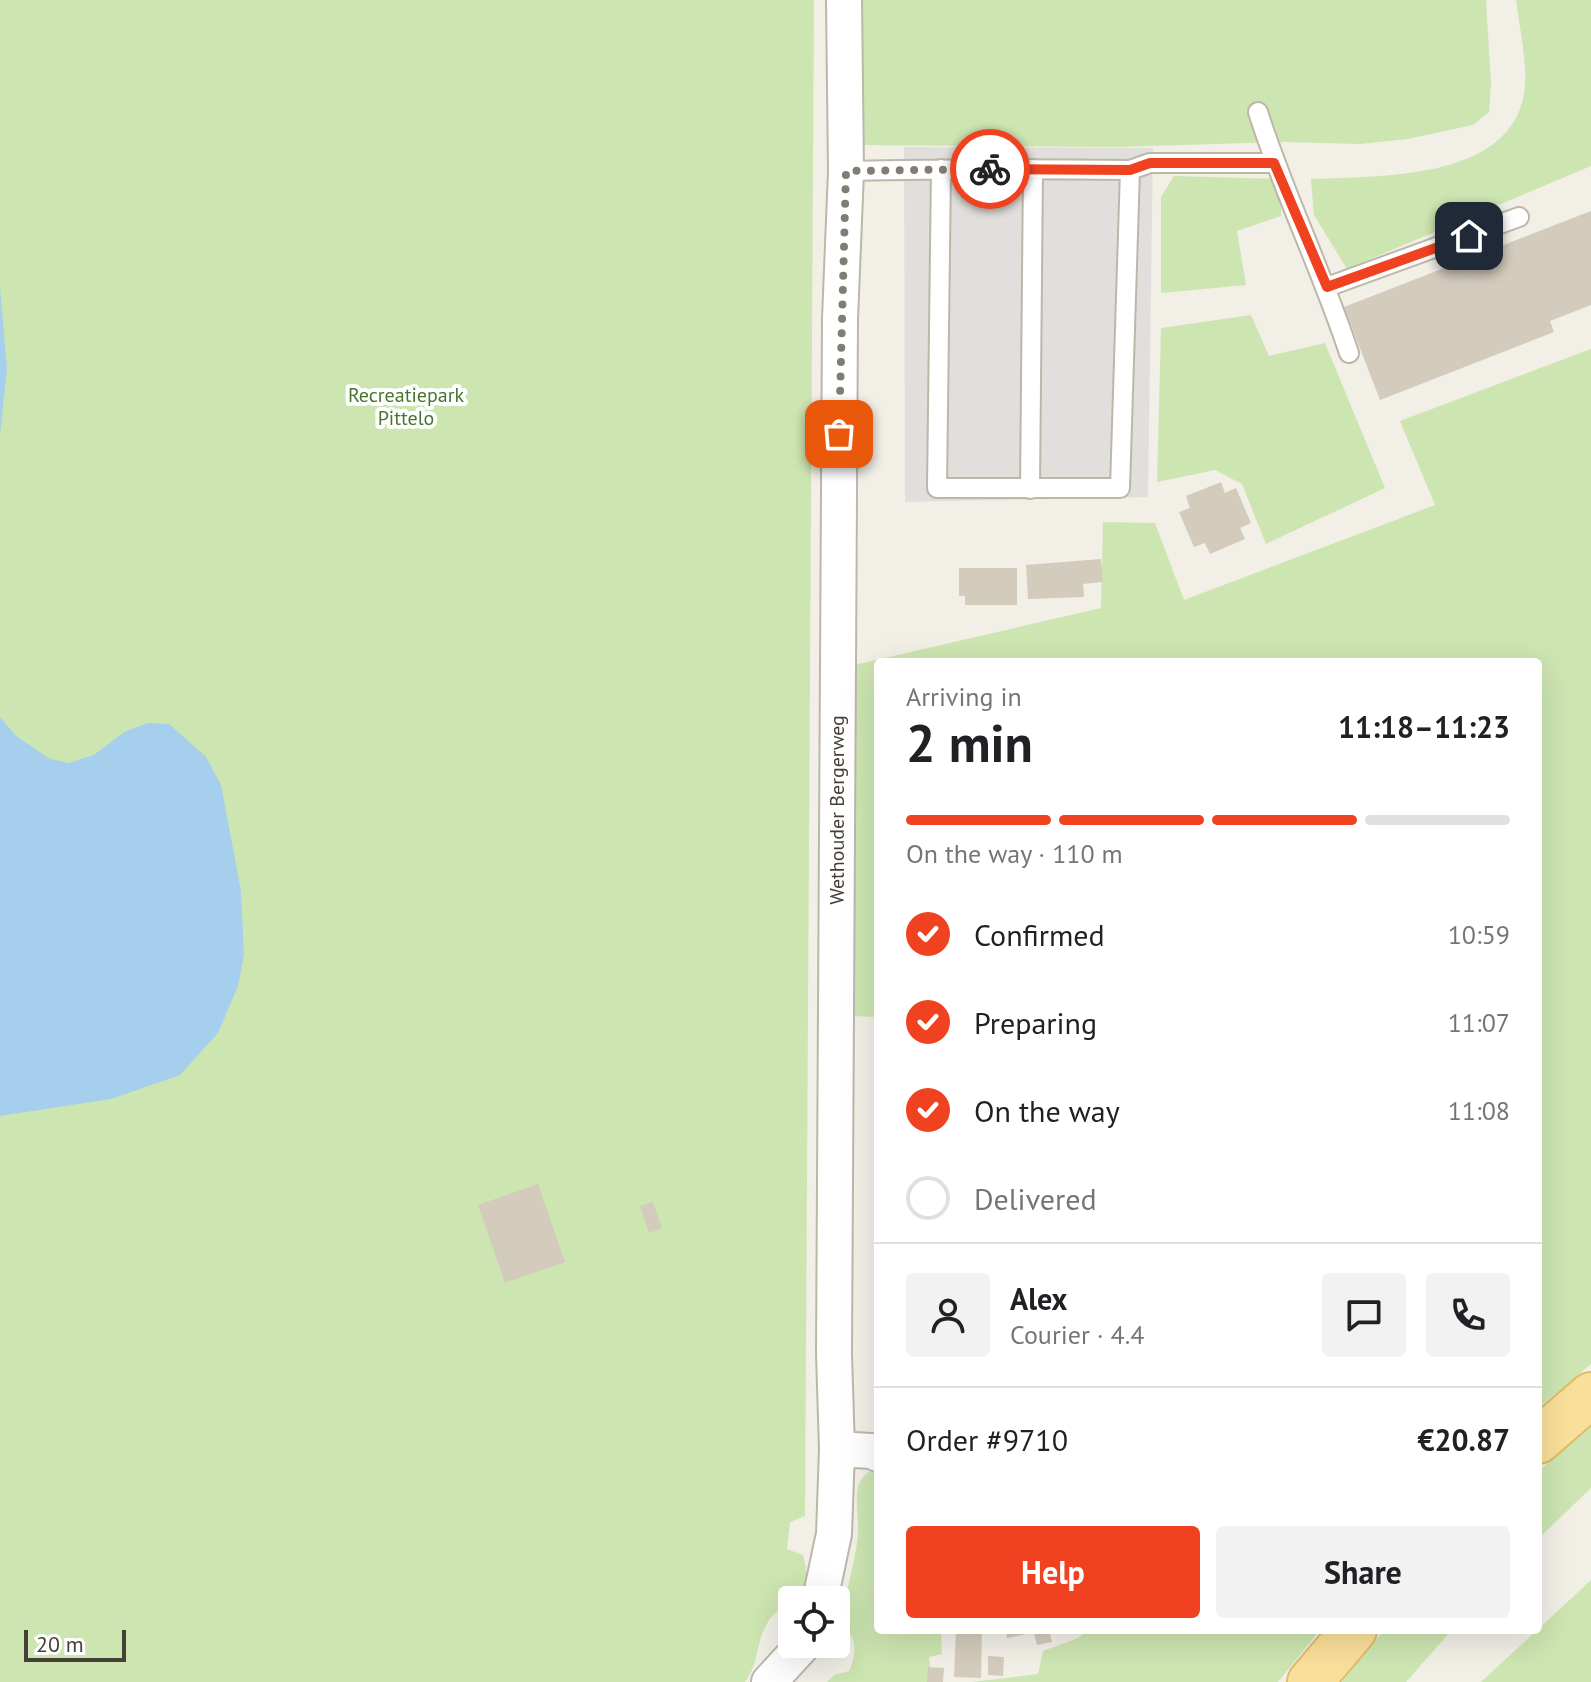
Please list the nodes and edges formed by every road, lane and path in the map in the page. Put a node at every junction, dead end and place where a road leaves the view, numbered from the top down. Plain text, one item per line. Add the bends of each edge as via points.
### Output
1 (844, 0) edge
2 (1258, 112) dead end
3 (1274, 163) junction
4 (941, 169) junction
5 (1033, 169) junction
6 (1130, 170) junction
7 (846, 171) junction
8 (1519, 217) dead end
9 (1327, 287) junction
10 (1349, 353) dead end
11 (1030, 489) junction
12 (1591, 1395) edge
13 (1542, 1438) edge
14 (837, 1449) junction
15 (874, 1452) edge
16 (823, 1586) edge
17 (1351, 1634) edge
18 (791, 1658) edge
19 (769, 1682) edge
20 (1310, 1682) edge

1 - 7 street, Wethouder Bergerweg
2 - 3 lane
3 - 6 lane via 1150,163
3 - 9 lane
4 - 5 lane
4 - 7 lane
4 - 11 lane via 937,488
5 - 6 lane
5 - 11 lane
6 - 11 lane via 1120,488
7 - 14 street, Wethouder Bergerweg via 838,576
8 - 9 lane
9 - 10 lane
12 - 13 main road
14 - 15 street
14 - 16 street, Wethouder Bergerweg via 834,1534
17 - 20 main road
18 - 19 street

